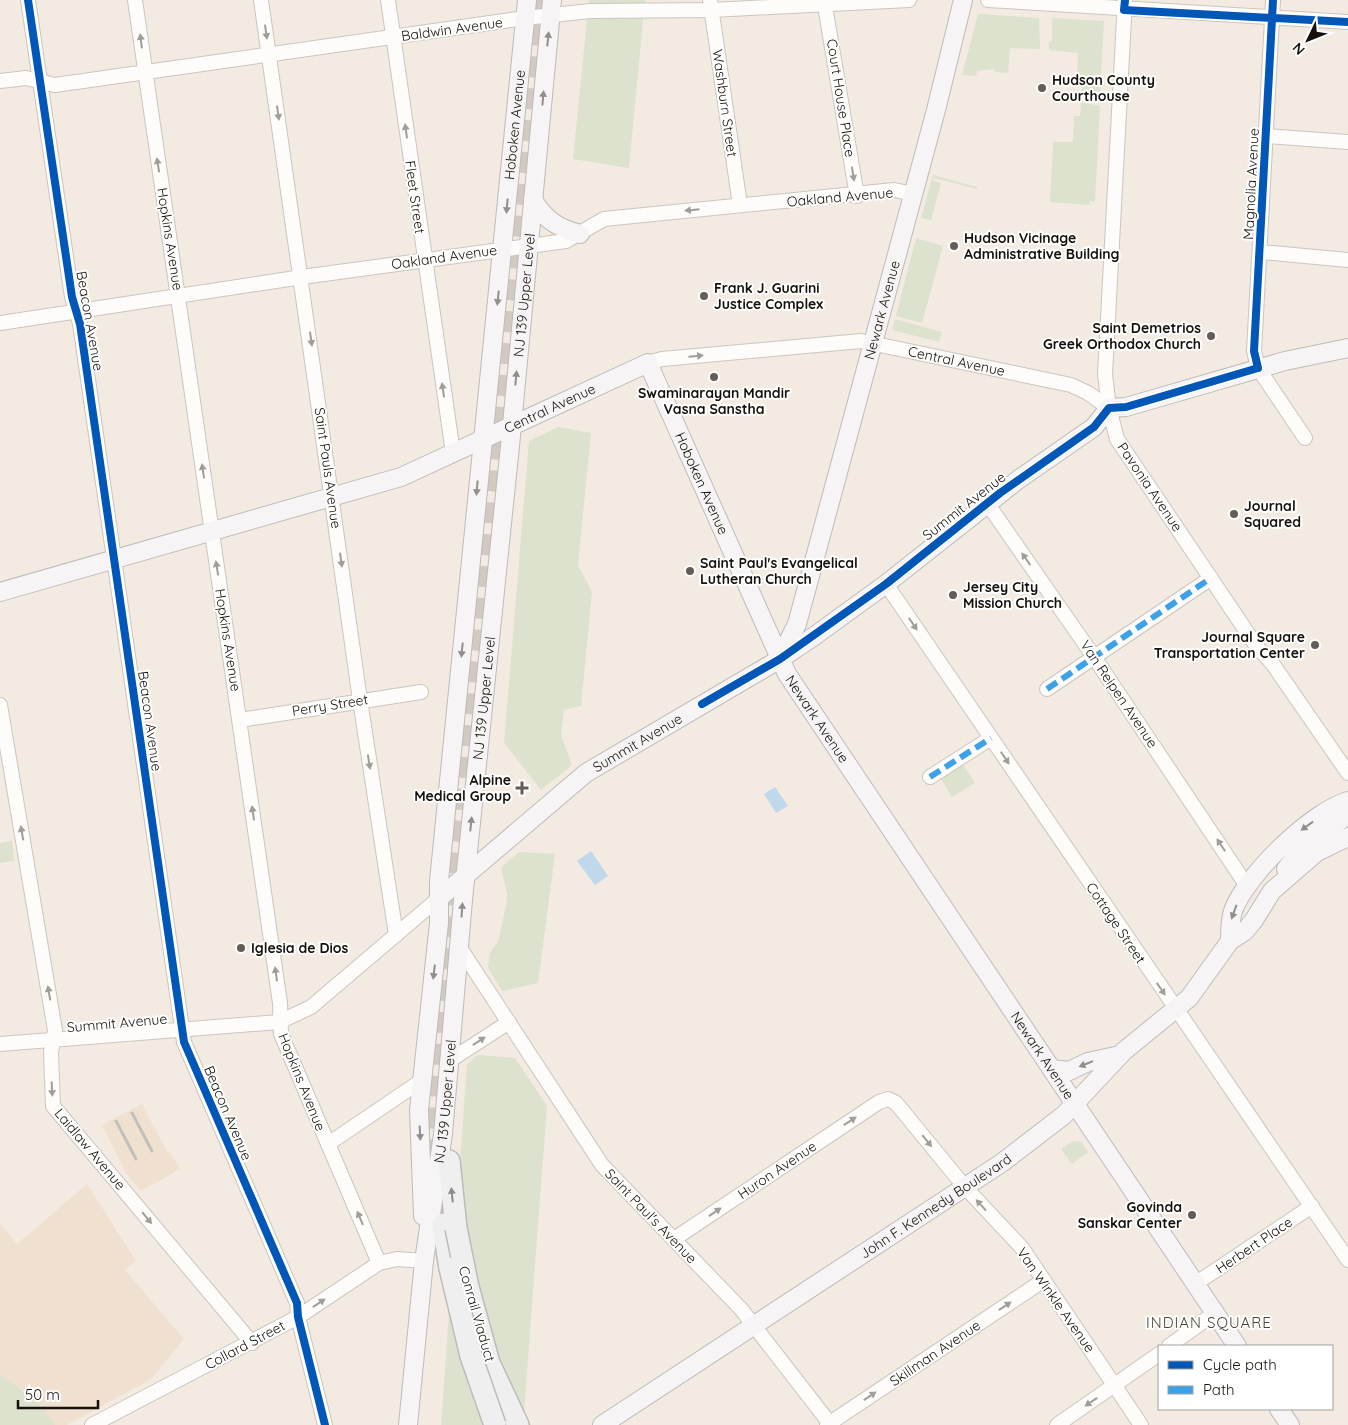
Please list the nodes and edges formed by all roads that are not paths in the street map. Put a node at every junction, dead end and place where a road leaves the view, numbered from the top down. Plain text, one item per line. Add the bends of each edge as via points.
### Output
1 (28, 0) edge
2 (135, 0) edge
3 (261, 0) edge
4 (388, 0) edge
5 (527, 0) edge
6 (909, 0) edge
7 (963, 0) edge
8 (988, 0) edge
9 (1273, 0) edge
10 (825, 2) edge
11 (711, 5) edge
12 (1124, 5) edge
13 (551, 7) edge
14 (525, 18) junction
15 (1272, 18) junction
16 (1348, 22) edge
17 (393, 37) junction
18 (269, 55) junction
19 (145, 74) junction
20 (0, 81) edge
21 (40, 82) junction
22 (540, 134) joint
23 (1266, 136) junction
24 (1348, 142) edge
25 (914, 194) junction
26 (857, 196) junction
27 (533, 200) junction
28 (740, 205) junction
29 (580, 234) junction
30 (528, 246) junction
31 (503, 249) junction
32 (1261, 252) junction
33 (424, 260) junction
34 (1348, 260) edge
35 (302, 277) junction
36 (178, 296) junction
37 (76, 310) junction
38 (0, 323) edge
39 (874, 343) junction
40 (1348, 348) edge
41 (648, 363) junction
42 (1258, 368) junction
43 (1109, 408) junction
44 (511, 426) junction
45 (1305, 438) dead end
46 (482, 439) junction
47 (453, 453) junction
48 (332, 497) junction
49 (987, 503) junction
50 (212, 532) junction
51 (114, 558) junction
52 (1211, 578) junction
53 (886, 584) junction
54 (0, 592) edge
55 (1094, 657) junction
56 (780, 659) junction
57 (1047, 689) dead end
58 (421, 692) dead end
59 (360, 700) junction
60 (0, 705) edge
61 (240, 720) junction
62 (991, 738) junction
63 (1348, 773) edge
64 (930, 778) dead end
65 (1348, 801) edge
66 (1348, 815) edge
67 (1348, 837) edge
68 (468, 873) junction
69 (1247, 886) junction
70 (1272, 891) junction
71 (438, 899) junction
72 (396, 935) junction
73 (1230, 941) junction
74 (460, 948) junction
75 (1176, 1008) junction
76 (279, 1022) junction
77 (509, 1022) junction
78 (182, 1030) junction
79 (54, 1041) junction
80 (0, 1044) edge
81 (1120, 1055) junction
82 (449, 1061) junction
83 (1052, 1069) junction
84 (421, 1081) junction
85 (879, 1102) joint
86 (1074, 1104) junction
87 (328, 1144) junction
88 (449, 1161) dead end
89 (964, 1186) junction
90 (1312, 1206) junction
91 (450, 1226) junction
92 (674, 1239) junction
93 (1348, 1260) edge
94 (424, 1262) junction
95 (379, 1263) junction
96 (1044, 1280) junction
97 (1195, 1284) junction
98 (1214, 1313) junction
99 (298, 1317) junction
100 (754, 1325) junction
101 (252, 1343) junction
102 (1170, 1345) edge
103 (1236, 1345) edge
104 (1158, 1355) edge
105 (1115, 1386) junction
106 (1280, 1410) edge
107 (507, 1418) edge
108 (829, 1424) edge
109 (92, 1425) edge
110 (325, 1425) edge
111 (408, 1425) edge
112 (602, 1425) edge
113 (1057, 1425) edge
114 (1142, 1425) edge
115 (1290, 1425) edge

1 - 21 street, Beacon Avenue
19 -> 2 street, Hopkins Avenue
3 -> 18 street, Saint Pauls Avenue
4 - 17 street, Fleet Street
5 - 14 main road, Hoboken Avenue
6 - 10 street, Baldwin Avenue
7 - 25 main road, Newark Avenue
8 - 12 street
9 - 15 street, Magnolia Avenue
10 - 11 street, Baldwin Avenue
10 -> 26 street, Court House Place
11 - 13 street, Baldwin Avenue via 590,11
11 - 28 street, Washburn Street
12 - 15 street
12 - 43 street, Pavonia Avenue via 1105,374
13 - 14 street, Baldwin Avenue
22 -> 13 main road, Hoboken Avenue
14 - 17 street, Baldwin Avenue
14 -> 31 main road, Hoboken Avenue
15 - 16 street
15 - 23 street, Magnolia Avenue
17 - 18 street, Baldwin Avenue
33 -> 17 street, Fleet Street
18 - 19 street, Baldwin Avenue
18 -> 35 street, Saint Pauls Avenue
19 - 21 street, Baldwin Avenue via 55,85
36 -> 19 street, Hopkins Avenue
20 - 21 street, Baldwin Avenue via 26,78
21 - 37 street, Beacon Avenue
22 - 27 main road, NJ 139 Upper Level
23 - 24 street
23 - 32 street, Magnolia Avenue
25 - 26 street, Oakland Avenue via 894,190
25 - 39 main road, Newark Avenue
26 - 28 street, Oakland Avenue
27 - 29 main road via 548,220
27 - 30 main road, NJ 139 Upper Level
28 -> 29 street, Oakland Avenue via 604,219
29 - 30 street, Oakland Avenue via 566,241
30 - 31 street, Oakland Avenue
44 -> 30 main road, NJ 139 Upper Level
31 - 33 street, Oakland Avenue
31 -> 46 main road, NJ 139 Upper Level
32 - 34 street
32 - 42 street, Magnolia Avenue via 1254,351
33 - 35 street, Oakland Avenue
47 -> 33 street, Fleet Street
35 - 36 street, Oakland Avenue
35 -> 48 street, Saint Pauls Avenue
36 - 37 street, Oakland Avenue
50 -> 36 street, Hopkins Avenue
37 - 38 street, Oakland Avenue
37 - 51 street, Beacon Avenue
41 -> 39 street, Central Avenue via 662,359 851,342
39 - 43 street, Central Avenue via 1071,385
39 - 56 main road, Newark Avenue via 797,624
40 - 42 main road
41 - 44 main road, Central Avenue
41 - 56 main road, Hoboken Avenue
42 - 43 main road via 1126,407
42 - 45 street, Magnolia Avenue
43 - 49 main road, Summit Avenue via 1094,427
43 - 52 street, Pavonia Avenue via 1117,439
44 - 46 main road, Central Avenue
68 -> 44 main road, NJ 139 Upper Level
46 - 47 main road, Central Avenue
46 -> 71 main road, NJ 139 Upper Level
47 - 48 main road, Central Avenue via 401,477
48 - 50 main road, Central Avenue
48 -> 59 street, Saint Pauls Avenue
49 - 53 main road, Summit Avenue
55 -> 49 street, Van Reipen Avenue
50 - 51 main road, Central Avenue
61 -> 50 street, Hopkins Avenue
51 - 54 main road, Central Avenue
51 - 78 street, Beacon Avenue
52 - 55 street
52 - 63 street, Pavonia Avenue via 1256,647 1272,663
53 - 56 main road, Summit Avenue
53 -> 62 street, Cottage Street
55 - 57 street
69 -> 55 street, Van Reipen Avenue
56 - 68 main road, Summit Avenue via 586,773
56 - 83 main road, Newark Avenue
58 - 59 street, Perry Street
59 - 61 street, Perry Street
59 -> 72 street, Saint Pauls Avenue
79 -> 60 street, Laidlaw Avenue via 56,1030
76 -> 61 street, Hopkins Avenue via 280,1003
62 - 64 street
62 -> 75 street, Cottage Street
65 -> 69 main road, John F. Kennedy Boulevard via 1319,817 1286,842
66 - 70 main road via 1298,852
67 - 70 main road, John F. Kennedy Boulevard via 1309,858
68 - 71 main road, Summit Avenue
74 -> 68 main road, NJ 139 Upper Level
69 -> 73 main road, John F. Kennedy Boulevard via 1234,910
70 - 73 main road, John F. Kennedy Boulevard via 1245,931
71 - 72 street, Summit Avenue
71 -> 84 main road, NJ 139 Upper Level via 439,923
72 - 76 street, Summit Avenue via 311,1007
73 - 75 main road, John F. Kennedy Boulevard via 1197,990
74 - 77 street, Saint Paul's Avenue
74 - 82 main road, NJ 139 Upper Level
75 - 81 main road, John F. Kennedy Boulevard
75 - 90 street, Cottage Street
76 - 78 street, Summit Avenue
76 - 87 street, Hopkins Avenue via 284,1043
82 -> 77 street
77 - 92 street, Saint Paul's Avenue via 599,1160
78 - 79 street, Summit Avenue
78 - 99 street, Beacon Avenue via 184,1042 297,1303
79 - 80 street, Summit Avenue
79 -> 101 street, Laidlaw Avenue via 51,1052 53,1106
81 -> 83 main road via 1088,1062 1069,1071
81 - 86 main road, John F. Kennedy Boulevard
82 - 94 main road, NJ 139 Upper Level via 439,1169
83 - 86 main road, Newark Avenue
84 - 87 street
84 -> 94 main road, NJ 139 Upper Level
85 -> 89 street, Van Winkle Avenue via 888,1099 896,1103
92 -> 85 street, Huron Avenue
86 - 89 main road, John F. Kennedy Boulevard via 1020,1149
86 - 97 main road, Newark Avenue
95 -> 87 street, Hopkins Avenue
91 -> 88 highway
96 -> 89 street, Van Winkle Avenue via 1022,1248
89 - 100 main road, John F. Kennedy Boulevard
90 - 93 street, Cottage Street
90 - 97 street, Herbert Place
91 - 107 highway, Conrail Viaduct, bridge via 468,1287 467,1302 483,1358
91 - 107 highway, Conrail Viaduct, bridge via 450,1268 471,1356
92 - 100 street, Saint Paul's Avenue
94 - 95 street, Collard Street via 397,1259
94 - 111 main road, NJ 139 Upper Level
99 -> 95 street, Collard Street
96 - 105 street, Van Winkle Avenue
108 -> 96 street, Skillman Avenue
97 - 98 main road, Newark Avenue
98 - 102 street
98 - 103 main road, Newark Avenue
99 - 101 street, Collard Street
99 - 110 street, Beacon Avenue
100 - 108 street, Saint Paul's Avenue
100 - 112 main road, John F. Kennedy Boulevard
101 - 109 street, Collard Street
104 - 105 street
105 -> 113 street
105 - 114 street, Van Winkle Avenue
106 - 115 main road

